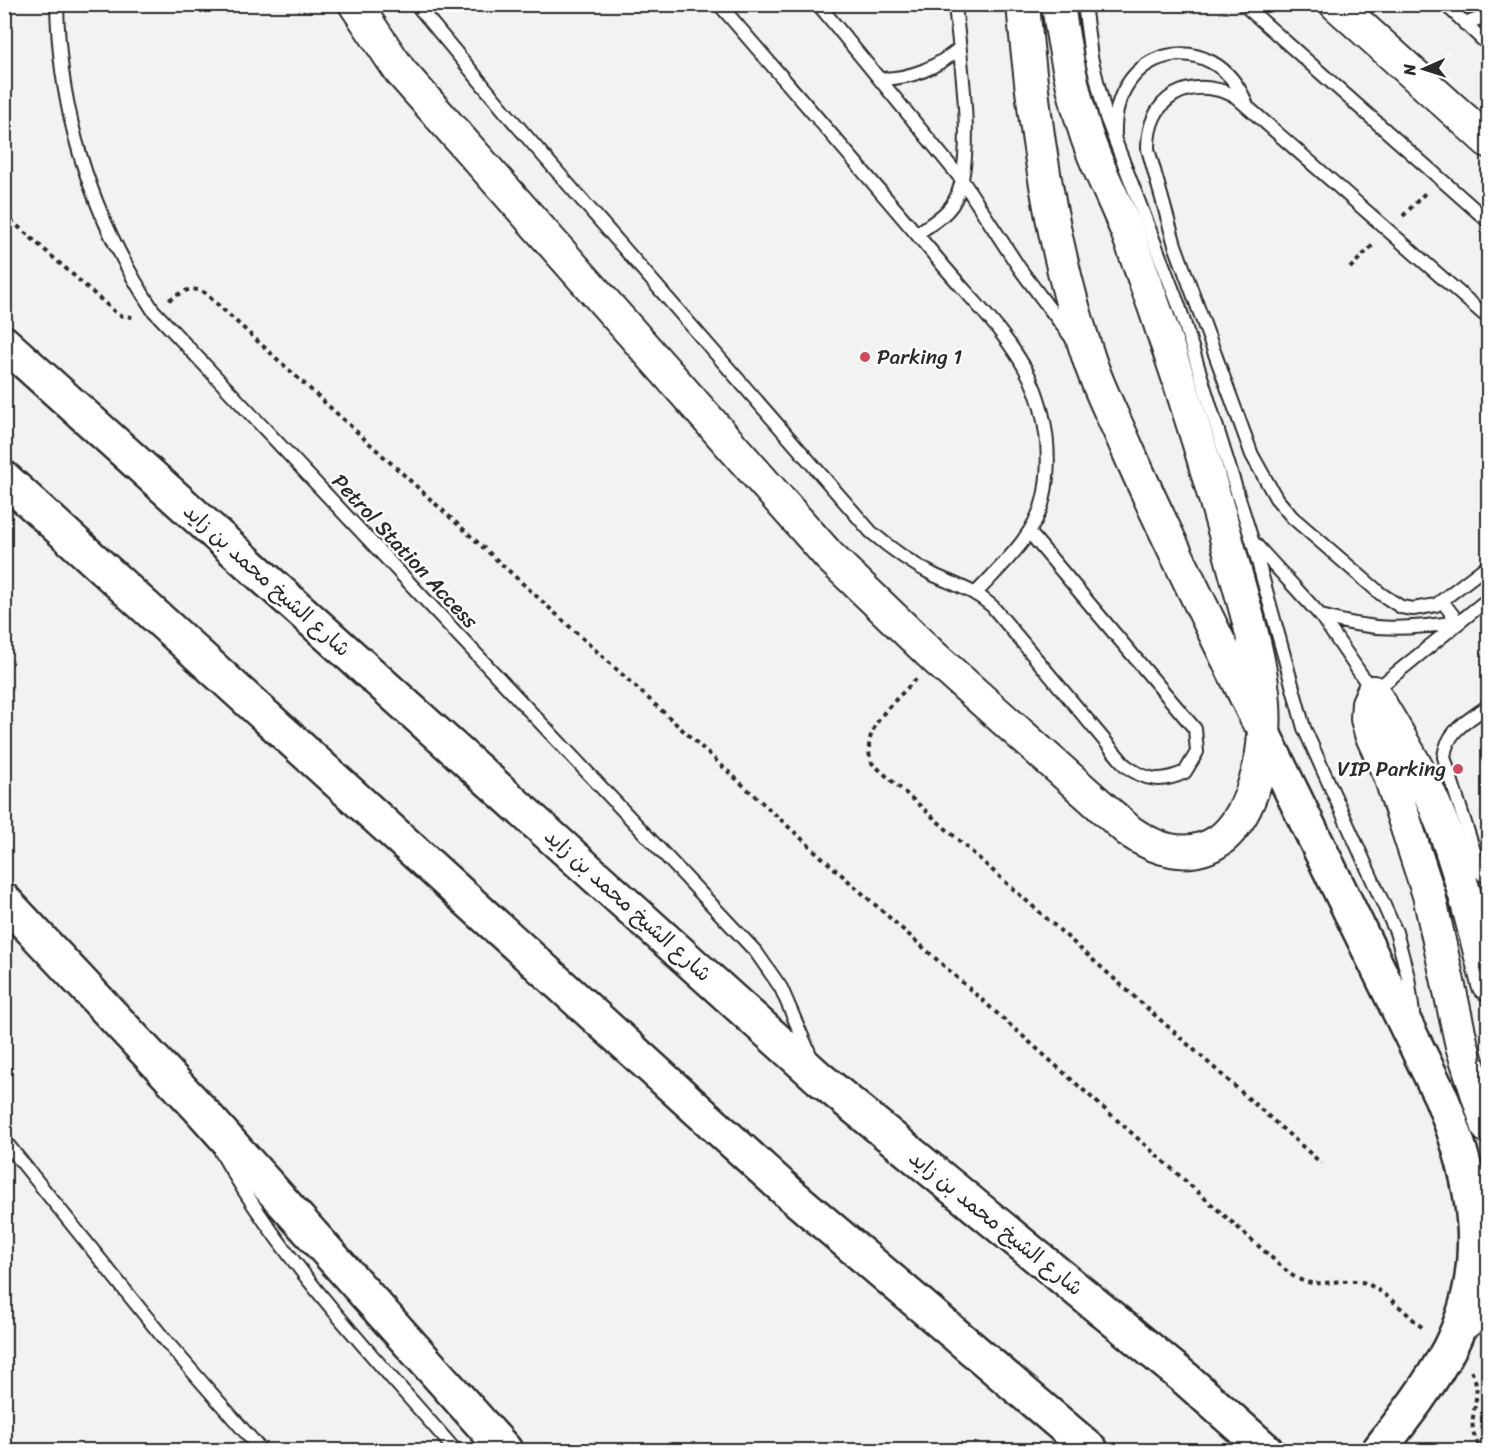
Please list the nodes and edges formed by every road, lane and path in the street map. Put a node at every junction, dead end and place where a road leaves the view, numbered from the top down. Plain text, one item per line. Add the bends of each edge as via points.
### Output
1 (57, 4) edge
2 (355, 4) edge
3 (416, 4) edge
4 (719, 4) edge
5 (818, 4) edge
6 (955, 4) edge
7 (1023, 4) edge
8 (1059, 4) edge
9 (1084, 4) edge
10 (1243, 4) edge
11 (1336, 4) edge
12 (1466, 4) edge
13 (1448, 7) edge
14 (1488, 15) edge
15 (1465, 24) junction
16 (1488, 45) edge
17 (958, 48) junction
18 (882, 79) junction
19 (1248, 107) junction
20 (1488, 141) edge
21 (1116, 146) junction
22 (1440, 178) junction
23 (962, 180) junction
24 (4, 213) edge
25 (1488, 221) edge
26 (1388, 230) junction
27 (917, 234) junction
28 (1350, 268) dead end
29 (153, 309) junction
30 (1488, 318) edge
31 (4, 332) edge
32 (4, 343) edge
33 (1088, 357) junction
34 (4, 478) edge
35 (168, 490) junction
36 (1029, 532) junction
37 (1252, 540) junction
38 (1488, 565) edge
39 (977, 592) junction
40 (1488, 599) edge
41 (1442, 601) junction
42 (1320, 616) junction
43 (1458, 622) junction
44 (935, 658) junction
45 (1373, 692) junction
46 (1488, 706) edge
47 (1264, 735) junction
48 (1488, 878) edge
49 (4, 900) edge
50 (1488, 984) edge
51 (1415, 1045) junction
52 (819, 1077) junction
53 (199, 1108) junction
54 (1488, 1127) edge
55 (4, 1140) edge
56 (1321, 1163) dead end
57 (1488, 1306) edge
58 (1465, 1333) edge
59 (261, 1450) edge
60 (455, 1450) edge
61 (505, 1450) edge
62 (1091, 1450) edge
63 (1266, 1450) edge
64 (1379, 1450) edge
65 (1483, 1450) edge

1 - 29 lane, Petrol Station Access via 67,109 84,171 114,246
2 - 44 street via 399,71 829,556
3 - 39 lane via 471,73 871,532 901,557
4 - 27 lane
5 - 18 lane
6 - 17 lane
7 - 33 street via 1044,171
8 - 47 street via 1086,133 1146,286 1214,495 1253,639
9 - 21 lane via 1097,88
10 - 22 lane
11 - 20 street
12 - 13 lane
13 - 15 lane
14 - 15 lane
15 - 16 lane
17 - 18 lane via 931,68
17 - 23 lane via 966,138
18 - 23 lane
19 - 21 lane via 1237,85 1218,66 1190,55 1159,58 1145,64 1124,86 1114,116
19 - 26 lane
19 - 41 lane via 1235,96 1209,87 1181,91 1159,108 1148,134 1148,149 1175,245 1252,455 1262,477 1292,517 1390,602 1413,609
21 - 37 lane via 1168,275
22 - 25 lane
22 - 26 path
23 - 27 lane via 952,206
23 - 33 lane via 1041,300
24 - 29 path via 122,316 142,316
26 - 28 path
26 - 30 lane
27 - 36 lane via 1019,359 1038,397 1047,439 1046,482 1044,499
29 - 52 lane, Petrol Station Access via 756,952 792,1008
29 - 58 path via 189,289 205,293 825,861 1290,1274 1309,1284 1369,1285
31 - 35 highway
32 - 35 highway, شارع الشيخ محمد بن زايد
33 - 47 street via 1141,478
34 - 62 highway via 788,1192
35 - 52 highway, شارع الشيخ محمد بن زايد
36 - 39 lane
36 - 39 lane via 1195,729 1197,752 1185,772 1173,778 1147,778 1125,765
37 - 42 lane
37 - 51 lane via 1304,728 1396,932 1408,977
38 - 41 lane
40 - 43 lane
41 - 43 lane
42 - 43 lane via 1394,630
42 - 45 lane
43 - 45 lane
44 - 47 street via 1129,831 1148,844 1169,851 1191,851 1213,844 1231,832 1252,793
44 - 56 path via 871,730 868,753 872,763
45 - 50 street via 1415,764 1441,823
45 - 54 street via 1368,711 1371,734 1390,776 1429,895 1462,1046
46 - 48 lane via 1455,730 1444,757 1481,873
47 - 51 highway
49 - 53 highway
51 - 58 highway via 1460,1143 1472,1196 1474,1264
52 - 63 highway, شارع الشيخ محمد بن زايد via 1186,1379
53 - 60 lane via 237,1182 284,1251
53 - 61 highway
55 - 59 lane via 165,1340
57 - 58 street
58 - 64 highway
58 - 65 path via 1477,1393 1471,1426

